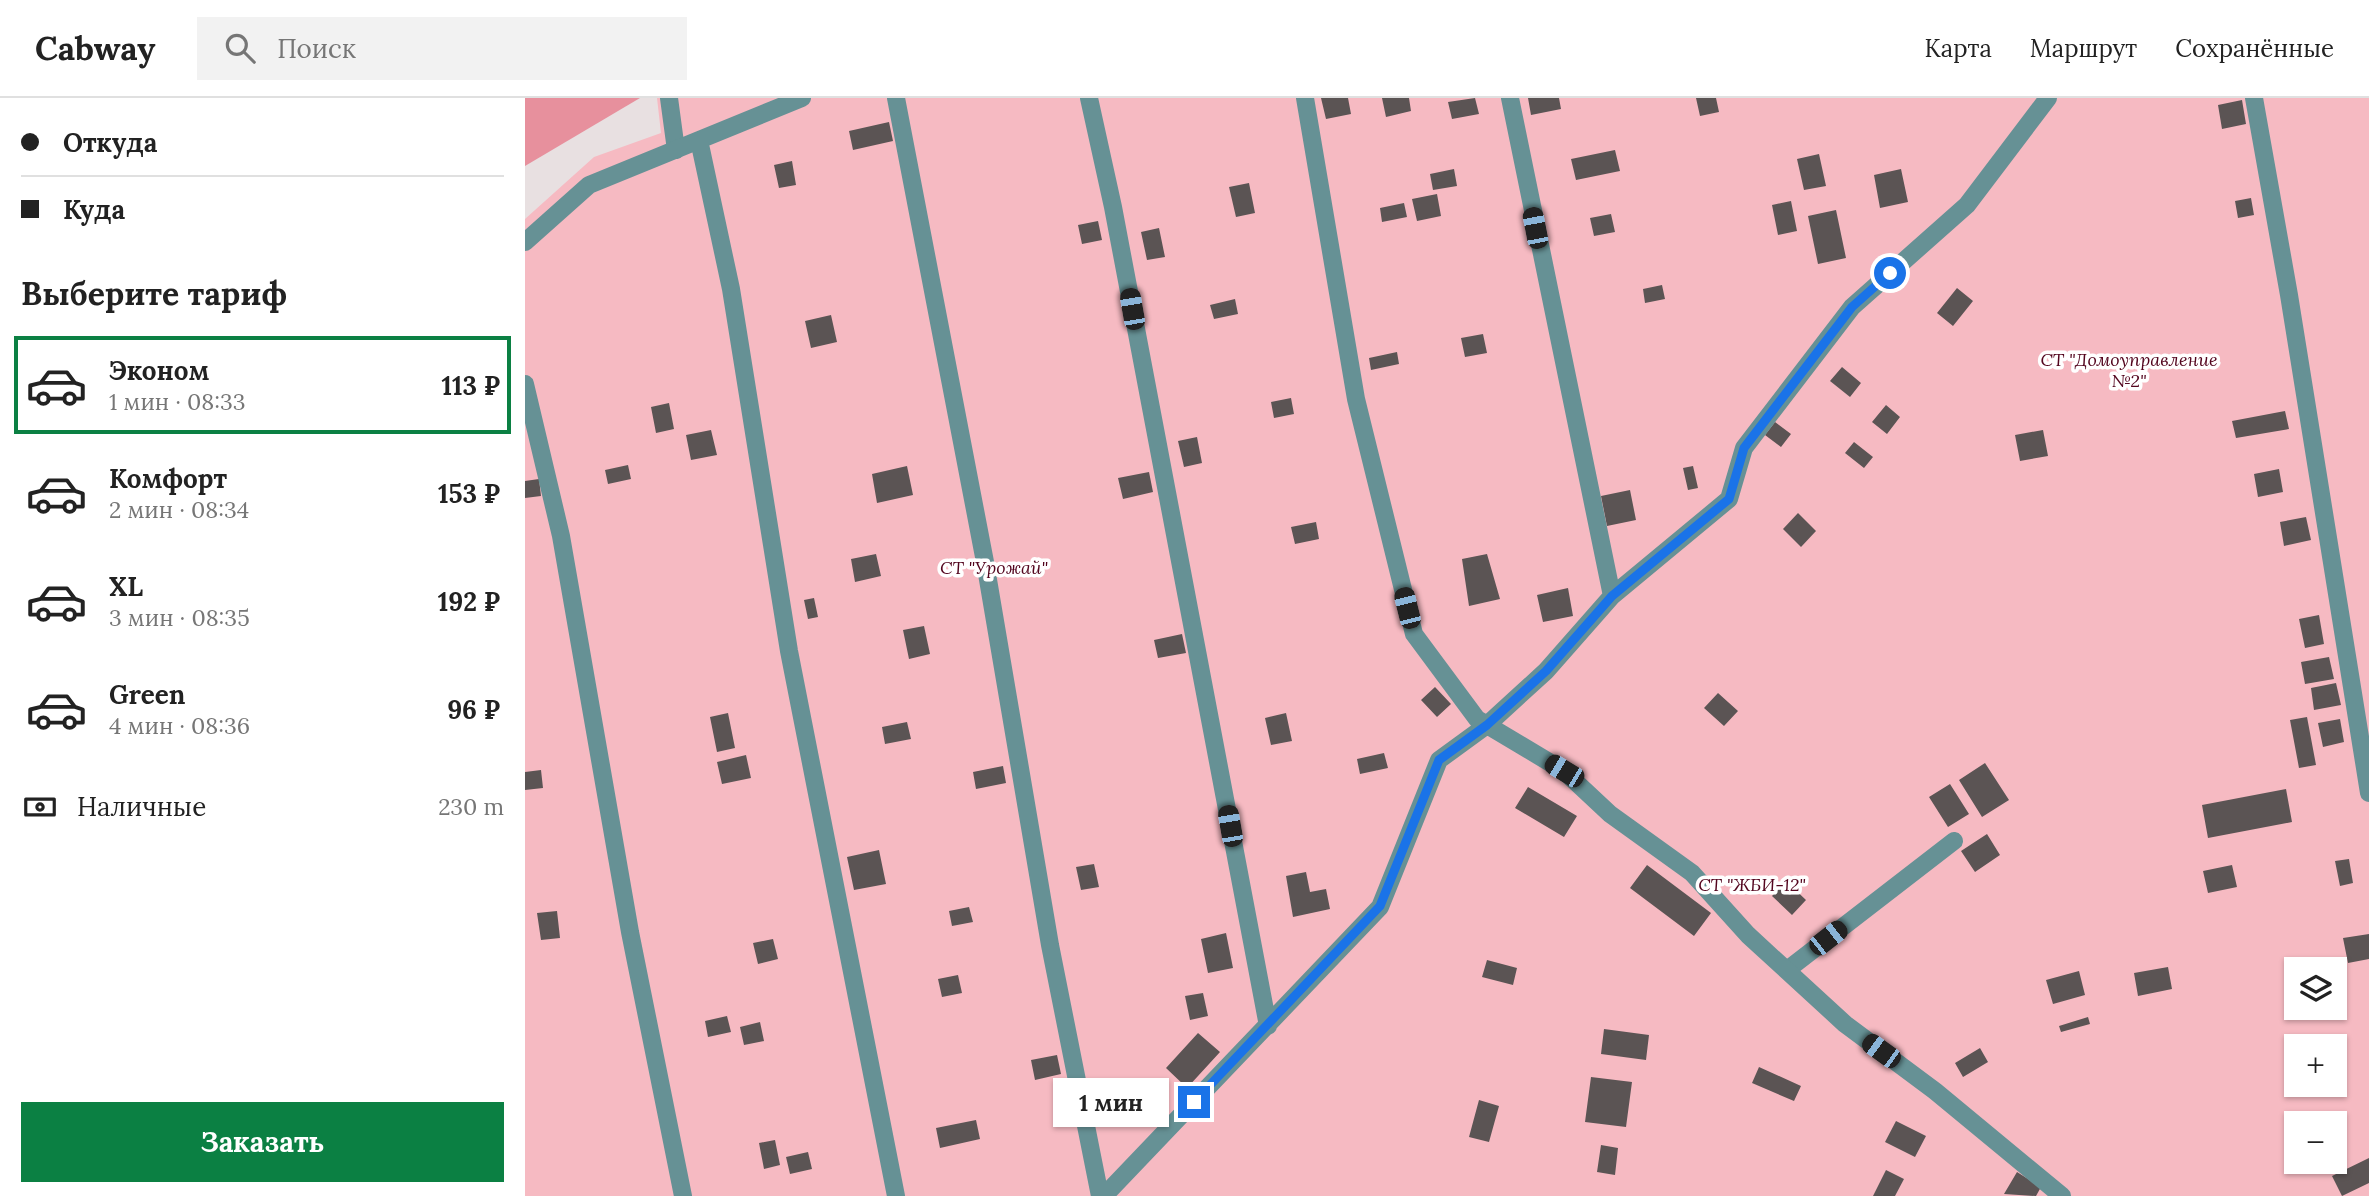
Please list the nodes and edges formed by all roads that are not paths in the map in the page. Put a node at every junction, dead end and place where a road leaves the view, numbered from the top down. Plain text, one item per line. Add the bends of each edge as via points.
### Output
1 (669, 98) edge
2 (802, 98) edge
3 (896, 98) edge
4 (1089, 98) edge
5 (1305, 98) edge
6 (1510, 98) edge
7 (2048, 98) edge
8 (2254, 98) edge
9 (699, 140) junction
10 (676, 150) junction
11 (525, 242) edge
12 (525, 384) edge
13 (1612, 596) junction
14 (1487, 725) junction
15 (2369, 793) edge
16 (1954, 841) dead end
17 (1787, 970) junction
18 (1268, 1026) junction
19 (684, 1196) edge
20 (896, 1196) edge
21 (1102, 1196) edge
22 (2062, 1196) edge

1 - 10 street
2 - 9 street
3 - 21 street via 985,562 1051,945
4 - 18 street
5 - 14 street via 1356,399 1414,634 1477,719
6 - 13 street
7 - 13 street via 1967,205 1852,307 1744,448 1729,499
8 - 15 street
9 - 10 street
9 - 20 street via 731,289 789,651
10 - 11 street via 589,185
12 - 19 street via 561,536 630,932
13 - 14 street via 1546,671
14 - 17 street via 1564,771 1610,814 1692,873
14 - 18 street via 1439,760 1380,906
16 - 17 street
17 - 22 street via 1845,1024
18 - 21 street

